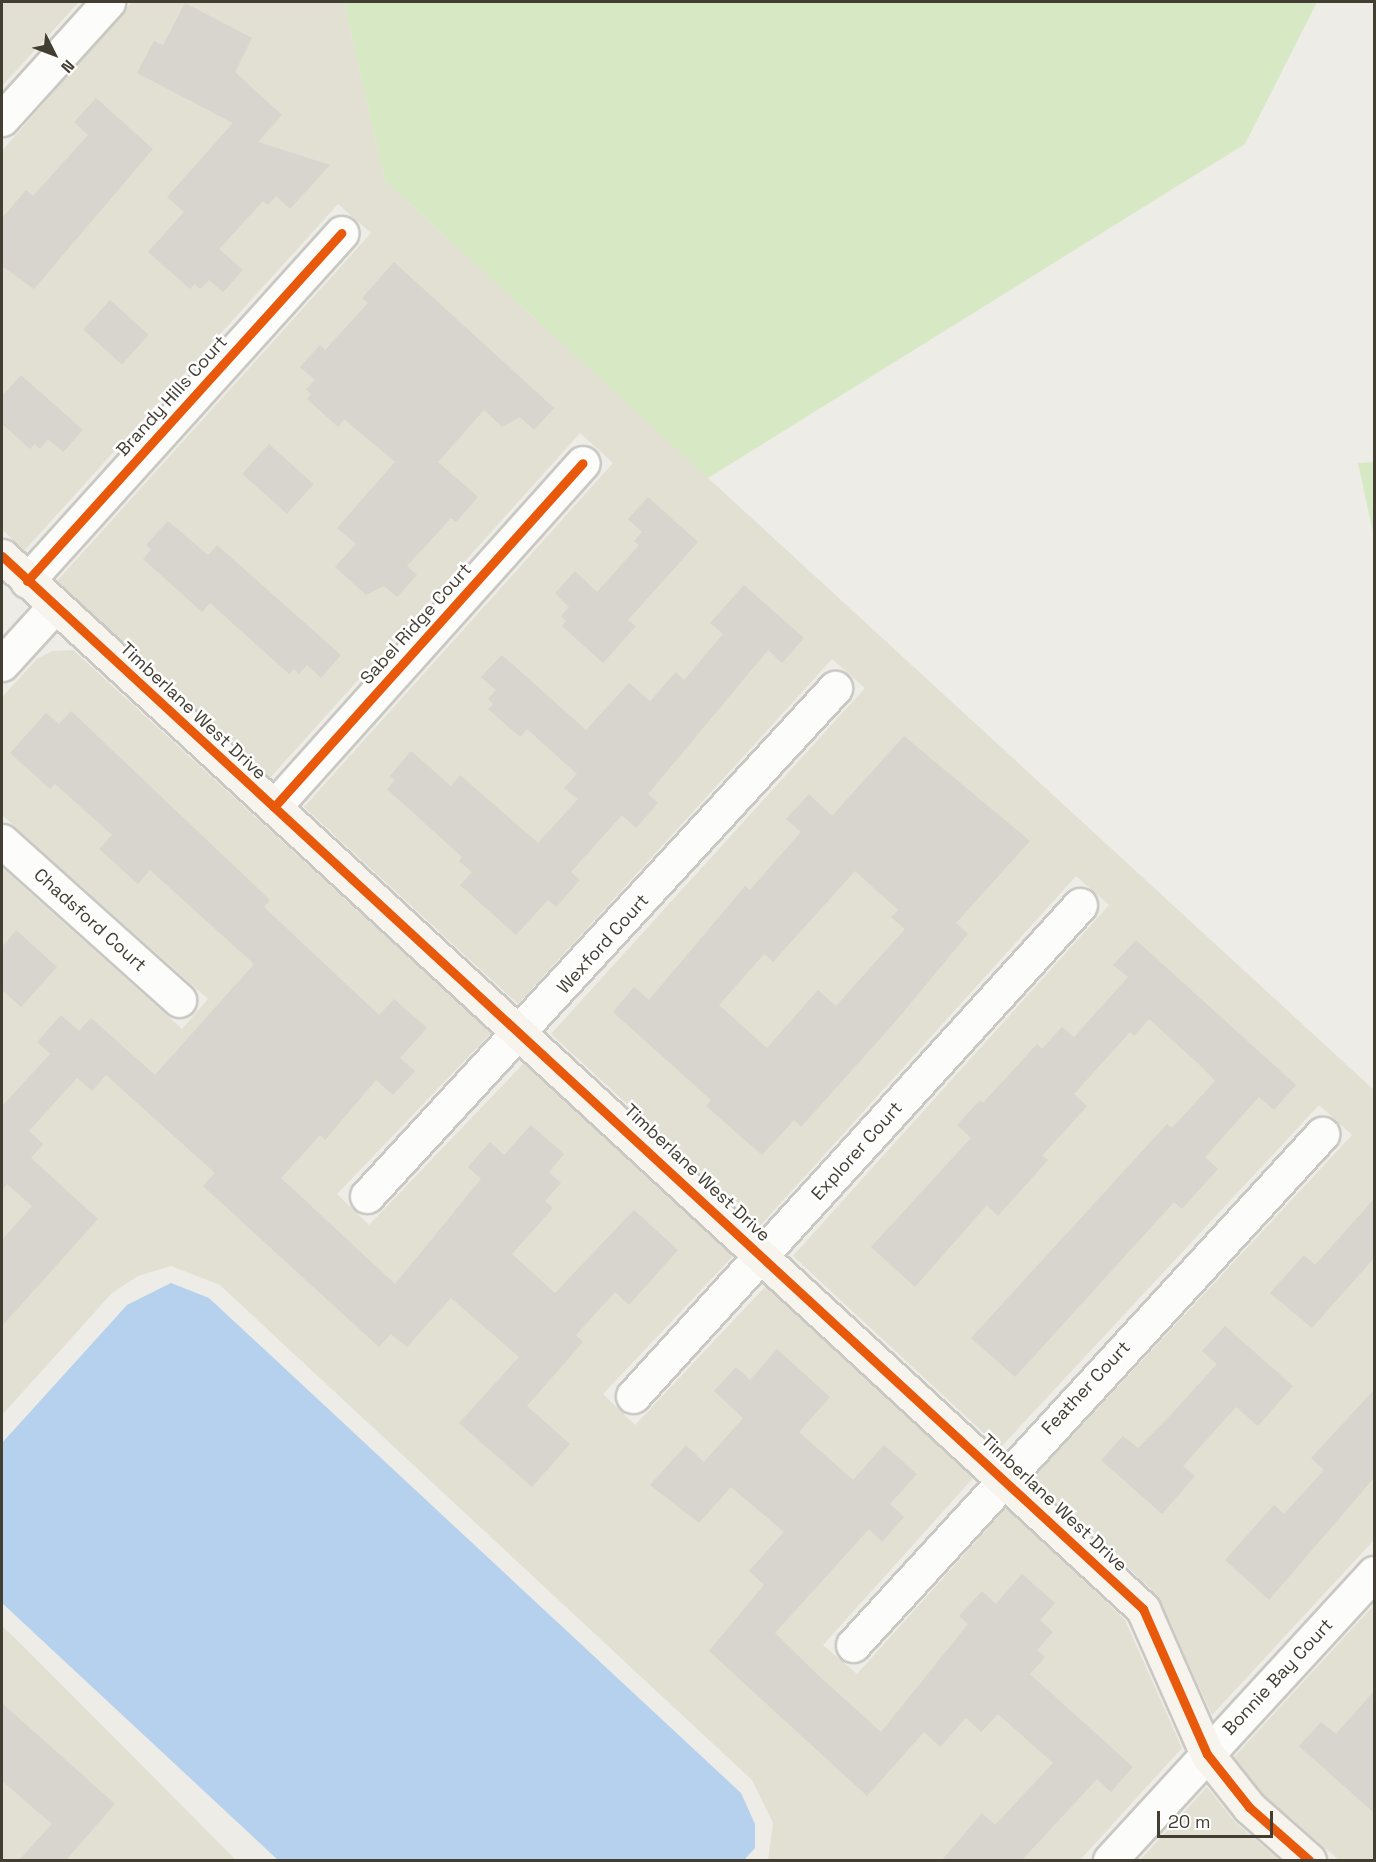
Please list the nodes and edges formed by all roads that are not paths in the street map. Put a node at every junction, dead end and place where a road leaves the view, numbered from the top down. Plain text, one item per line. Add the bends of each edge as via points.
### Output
1 (108, 2) edge
2 (2, 119) edge
3 (341, 233) dead end
4 (583, 463) dead end
5 (2, 556) edge
6 (27, 581) junction
7 (55, 606) junction
8 (2, 664) edge
9 (836, 688) dead end
10 (274, 807) junction
11 (2, 841) edge
12 (1080, 905) dead end
13 (179, 1000) dead end
14 (521, 1034) junction
15 (1322, 1134) dead end
16 (367, 1196) dead end
17 (763, 1256) junction
18 (633, 1396) dead end
19 (1004, 1477) junction
20 (1374, 1573) edge
21 (853, 1645) dead end
22 (1207, 1754) junction
23 (1110, 1860) edge
24 (1309, 1860) edge

1 - 2 street
3 - 6 street, Brandy Hills Court
4 - 10 street, Sabel Ridge Court
5 - 6 street, Timberlane West Drive
6 - 7 street, Timberlane West Drive
7 - 8 street
7 - 10 street, Timberlane West Drive
9 - 14 street, Wexford Court
10 - 14 street, Timberlane West Drive
11 - 13 street, Chadsford Court
12 - 17 street, Explorer Court
14 - 16 street, Wexford Court
14 - 17 street, Timberlane West Drive
15 - 19 street, Feather Court
17 - 18 street, Explorer Court
17 - 19 street, Timberlane West Drive
19 - 21 street, Feather Court
19 - 22 street, Timberlane West Drive via 1143,1609
20 - 22 street, Bonnie Bay Court
22 - 23 street, Bonnie Bay Court
22 - 24 street, Timberlane West Drive via 1249,1807

